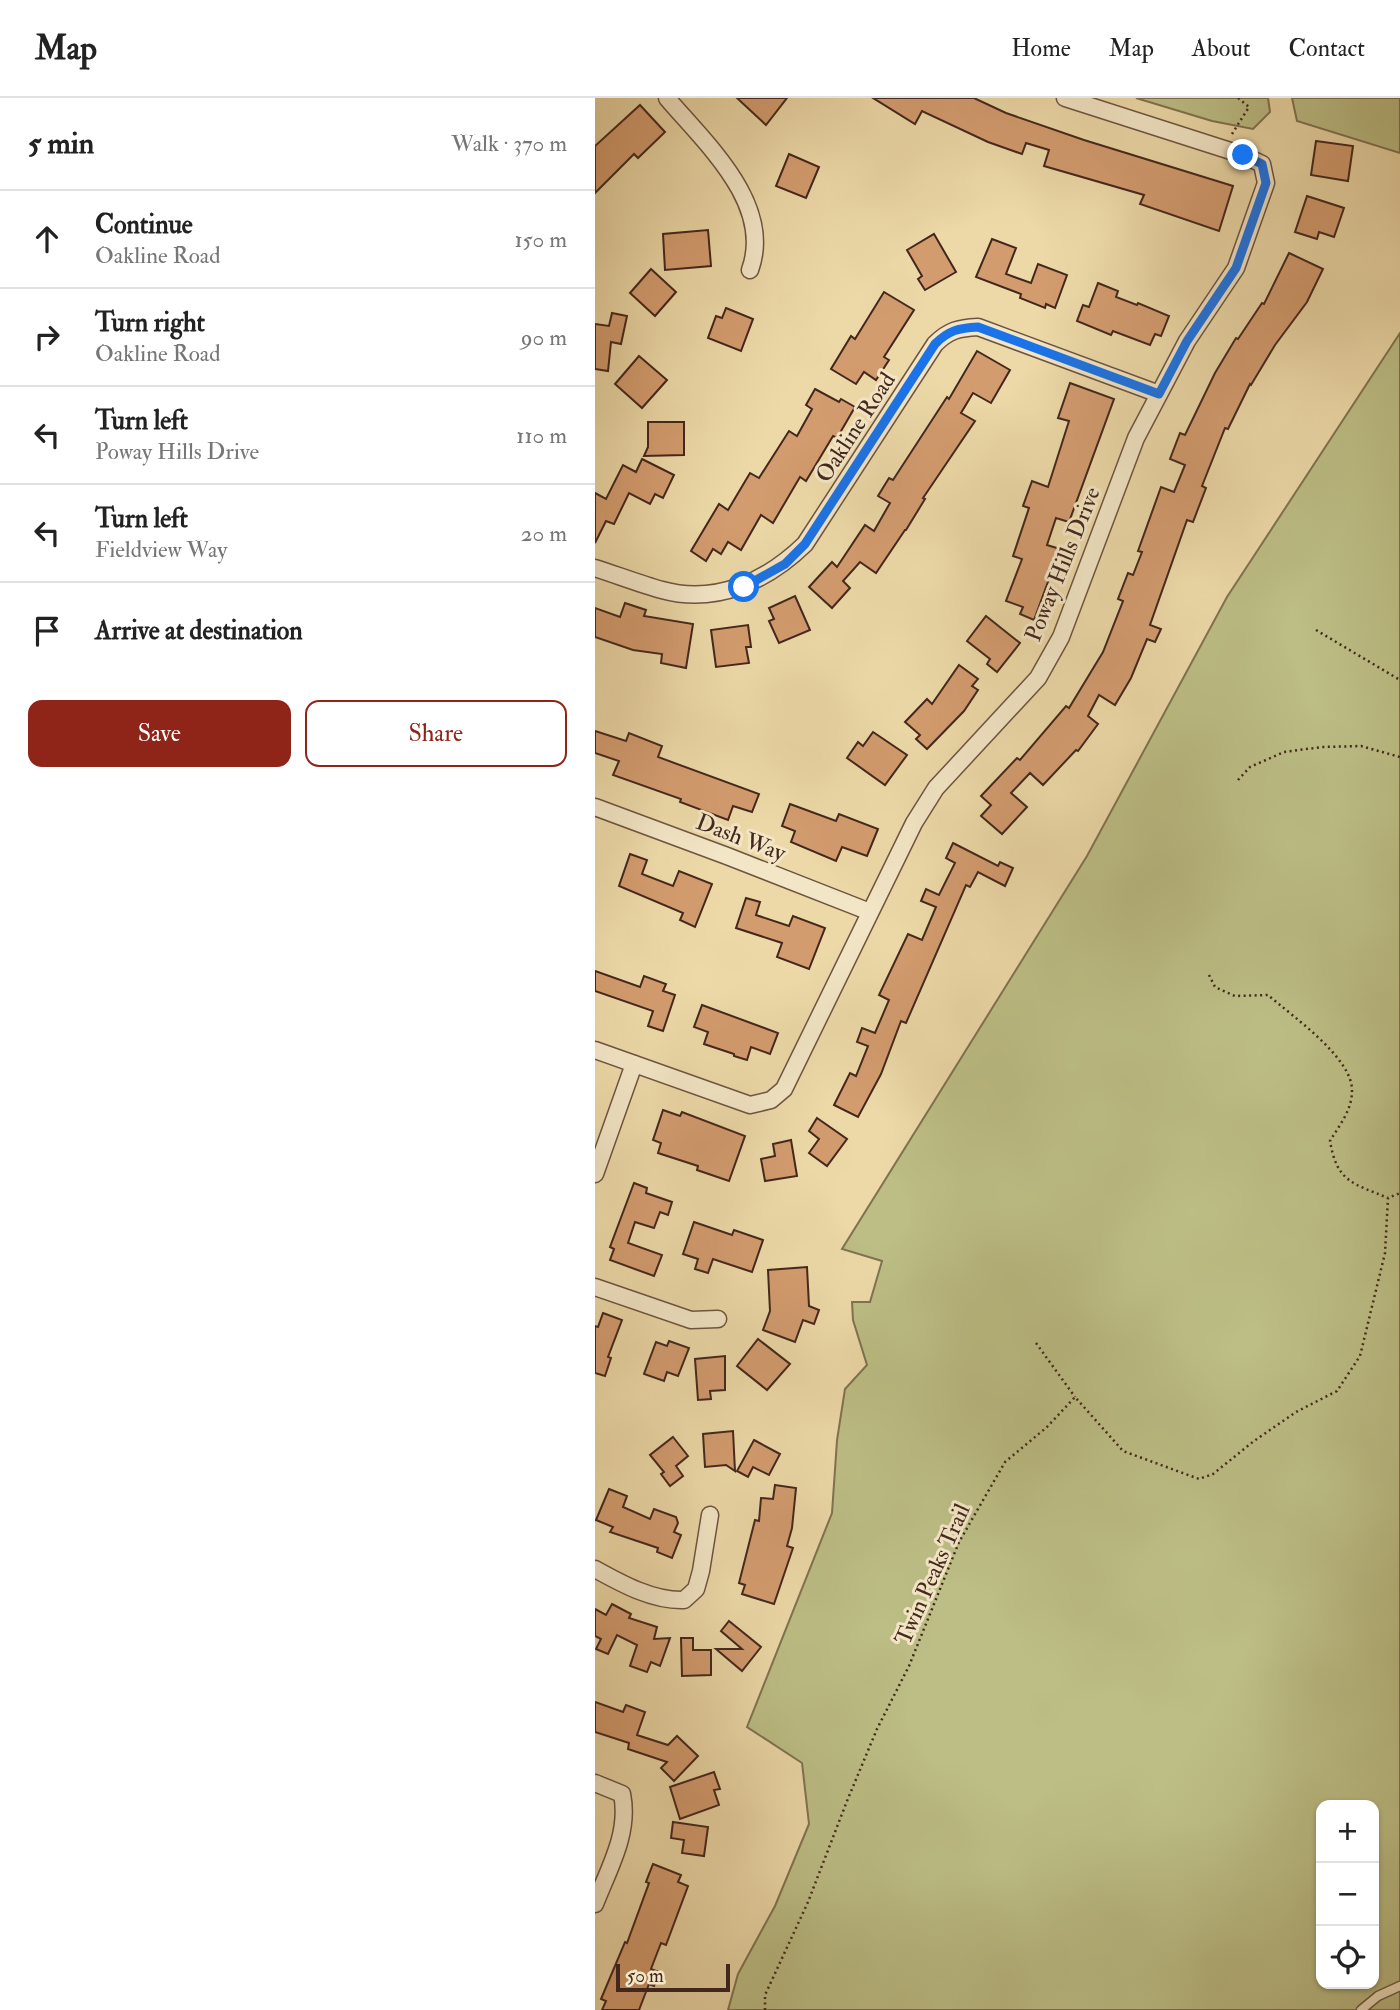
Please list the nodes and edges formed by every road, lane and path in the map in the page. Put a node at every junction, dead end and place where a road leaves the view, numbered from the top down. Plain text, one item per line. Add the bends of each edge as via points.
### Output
1 (667, 98) edge
2 (1065, 98) edge
3 (1238, 98) edge
4 (1234, 129) dead end
5 (750, 270) dead end
6 (1159, 394) junction
7 (595, 568) edge
8 (1316, 630) dead end
9 (1400, 680) edge
10 (1400, 757) edge
11 (1238, 780) dead end
12 (595, 807) edge
13 (870, 912) junction
14 (1209, 975) dead end
15 (595, 1050) edge
16 (634, 1064) junction
17 (595, 1174) edge
18 (1400, 1193) edge
19 (1388, 1198) junction
20 (595, 1287) edge
21 (718, 1319) dead end
22 (1036, 1343) dead end
23 (1075, 1396) junction
24 (710, 1514) dead end
25 (595, 1569) edge
26 (595, 1783) edge
27 (595, 1904) edge
28 (1400, 1986) edge
29 (765, 2010) edge
30 (1361, 2010) edge

1 - 5 street via 738,183 755,227
2 - 6 street, Poway Hills Drive via 1262,164 1266,183 1236,268 1187,341
3 - 4 path via 1249,107
6 - 7 street, Oakline Road via 978,327 958,328 935,344 805,544 785,564 744,587 695,595 664,591
6 - 13 street, Poway Hills Drive via 1136,438 1061,637 1038,678 936,788
8 - 9 path
10 - 11 path via 1361,746 1284,752 1250,767
12 - 13 street, Dash Way
13 - 16 street, Poway Hills Drive via 784,1089 771,1100 751,1105
14 - 19 path via 1215,988 1235,996 1268,995 1338,1056 1349,1073 1352,1092 1347,1112 1330,1141 1334,1162 1349,1182
15 - 16 street
16 - 17 street
18 - 19 path
19 - 23 path via 1385,1253 1360,1356 1337,1391 1296,1412 1213,1474 1199,1479 1123,1451
20 - 21 street via 691,1320
22 - 23 path
23 - 29 path, Twin Peaks Trail via 1005,1462 959,1542 765,1995
24 - 25 street via 696,1589 684,1600 626,1586
26 - 27 street via 622,1794 625,1811 624,1830
28 - 30 lane

